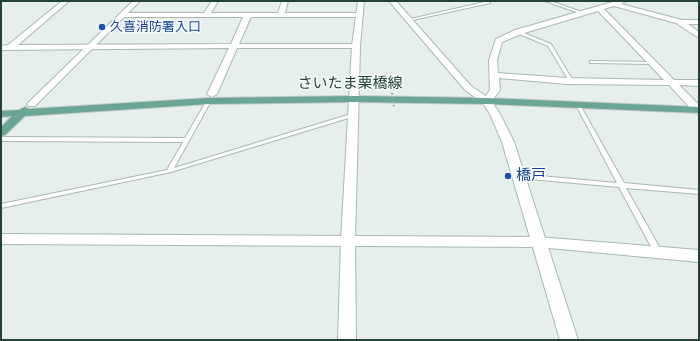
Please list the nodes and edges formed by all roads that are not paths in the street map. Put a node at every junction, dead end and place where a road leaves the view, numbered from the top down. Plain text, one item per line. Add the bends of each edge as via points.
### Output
1 (66, 1) edge
2 (137, 1) edge
3 (215, 1) edge
4 (285, 1) edge
5 (360, 1) edge
6 (392, 1) edge
7 (547, 1) edge
8 (624, 1) edge
9 (489, 2) dead end
10 (615, 4) junction
11 (599, 8) junction
12 (583, 12) junction
13 (123, 15) junction
14 (206, 15) junction
15 (248, 15) junction
16 (281, 15) junction
17 (359, 15) junction
18 (408, 20) junction
19 (681, 22) junction
20 (699, 22) edge
21 (518, 32) junction
22 (699, 36) edge
23 (90, 46) junction
24 (234, 46) junction
25 (356, 46) junction
26 (1, 48) edge
27 (11, 48) junction
28 (1, 56) edge
29 (592, 62) dead end
30 (654, 63) junction
31 (494, 75) junction
32 (571, 81) junction
33 (672, 82) junction
34 (699, 83) edge
35 (355, 95) junction
36 (485, 97) junction
37 (211, 98) junction
38 (32, 104) junction
39 (578, 105) junction
40 (1, 107) edge
41 (697, 107) edge
42 (23, 112) junction
43 (1, 114) edge
44 (353, 115) junction
45 (1, 133) edge
46 (1, 139) edge
47 (186, 140) junction
48 (169, 171) junction
49 (518, 176) junction
50 (621, 185) junction
51 (699, 192) edge
52 (1, 206) edge
53 (1, 239) edge
54 (348, 240) junction
55 (538, 242) junction
56 (658, 252) junction
57 (699, 256) edge
58 (347, 340) edge
59 (569, 340) edge

1 - 27 street
2 - 13 street
3 - 14 street
4 - 16 street
5 - 17 street
6 - 18 street
7 - 12 lane
8 - 10 street
9 - 18 lane
10 - 11 street
10 - 19 street
11 - 12 street
11 - 30 street
12 - 21 street
13 - 14 street
13 - 23 street
14 - 15 street
15 - 16 street
15 - 24 street
16 - 17 street
17 - 25 street
18 - 36 street via 460,80
19 - 20 street
19 - 22 street
21 - 31 street via 503,39 496,46 493,60
21 - 32 lane via 550,44
23 - 24 street
23 - 27 street
23 - 38 street
24 - 25 street
24 - 37 street
25 - 35 street
26 - 27 street
27 - 28 street
29 - 30 lane
30 - 33 street
31 - 32 street
31 - 36 street via 495,90
32 - 33 street
33 - 34 street
33 - 41 street
35 - 36 main road, さいたま栗橋線
35 - 37 main road, さいたま栗橋線
35 - 44 street
36 - 39 main road, さいたま栗橋線
36 - 41 main road, さいたま栗橋線
36 - 49 street via 508,142
37 - 38 main road, さいたま栗橋線
37 - 42 main road, さいたま栗橋線
37 - 47 lane
38 - 40 main road, さいたま栗橋線
38 - 42 main road
39 - 41 main road, さいたま栗橋線
39 - 50 lane
42 - 43 main road, さいたま栗橋線
42 - 45 main road
44 - 48 lane
44 - 54 street
46 - 47 lane
47 - 48 lane
48 - 52 lane
49 - 50 lane
49 - 55 street
50 - 51 lane
50 - 56 lane
53 - 54 street
54 - 55 street
54 - 58 street
55 - 56 street
55 - 59 street
56 - 57 street

